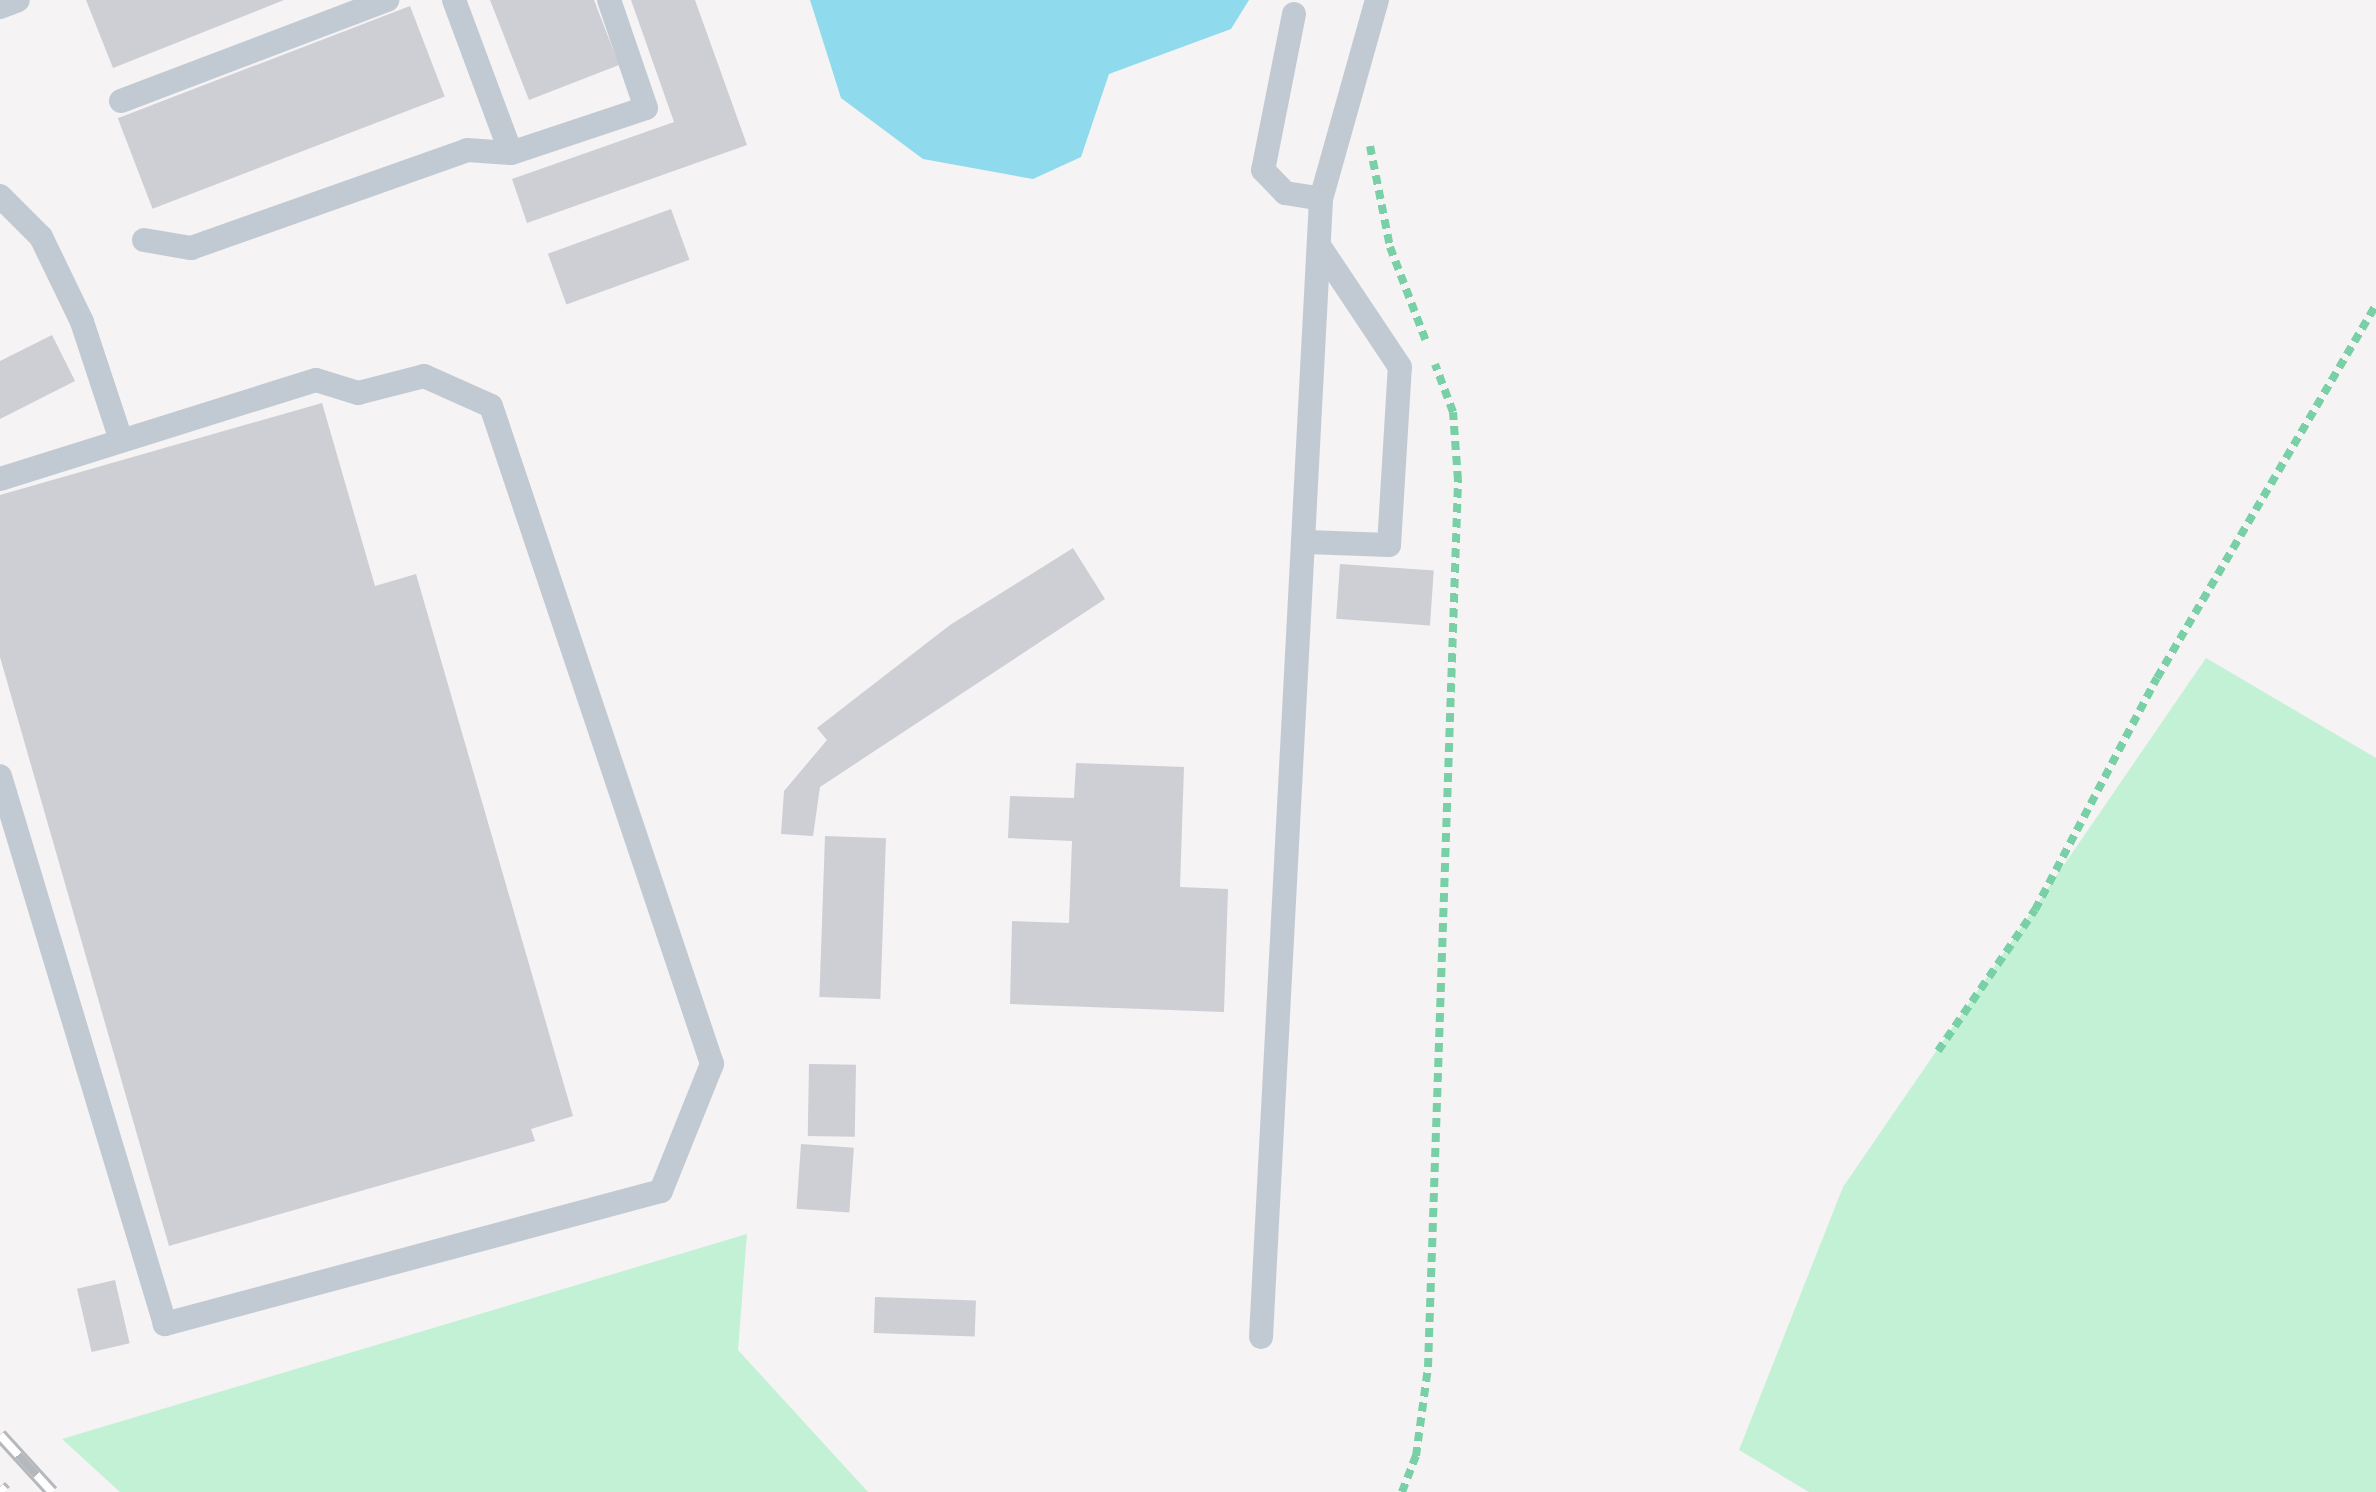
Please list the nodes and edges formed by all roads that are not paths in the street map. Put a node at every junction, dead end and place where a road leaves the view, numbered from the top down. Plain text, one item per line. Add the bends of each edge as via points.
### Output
1 (18, 0) edge
2 (387, 0) edge
3 (454, 0) edge
4 (609, 0) edge
5 (1377, 0) edge
6 (0, 7) edge
7 (1294, 14) dead end
8 (121, 101) dead end
9 (512, 154) junction
10 (0, 196) edge
11 (1321, 199) junction
12 (144, 240) dead end
13 (1320, 247) junction
14 (120, 437) junction
15 (0, 478) edge
16 (1307, 542) junction
17 (0, 776) edge
18 (1262, 1337) dead end

1 - 6 lane
2 - 8 lane
3 - 9 lane
4 - 9 lane via 646,107
5 - 11 lane
7 - 11 lane via 1263,170 1285,193
9 - 12 lane via 467,151 191,248
10 - 14 lane via 41,237 82,322
11 - 13 lane
13 - 16 lane
13 - 16 lane via 1400,367 1389,545
14 - 15 lane
14 - 17 lane via 316,380 358,394 424,376 490,406 712,1064 661,1191 165,1324
16 - 18 lane

